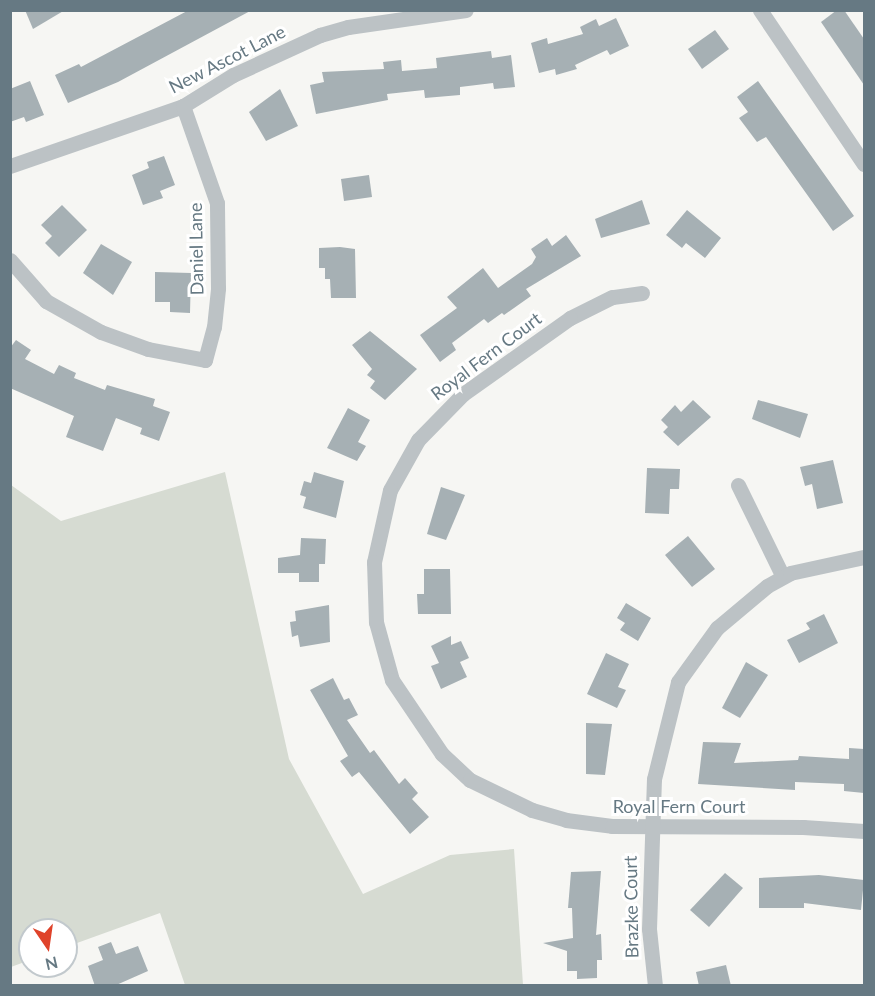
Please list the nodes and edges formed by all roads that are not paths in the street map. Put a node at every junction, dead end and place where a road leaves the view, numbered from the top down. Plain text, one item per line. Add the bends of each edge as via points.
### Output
1 (466, 10) edge
2 (760, 10) edge
3 (429, 15) edge
4 (183, 106) junction
5 (864, 164) edge
6 (10, 166) edge
7 (10, 260) edge
8 (642, 293) dead end
9 (738, 485) dead end
10 (864, 557) edge
11 (783, 577) junction
12 (650, 828) junction
13 (864, 831) edge
14 (655, 986) edge

1 - 3 street, New Ascot Lane
2 - 5 street
3 - 4 street, New Ascot Lane via 320,35 233,75
4 - 6 street, New Ascot Lane
4 - 7 street, Daniel Lane via 217,203 218,288 205,360 148,349 101,332 46,301
8 - 12 street, Royal Fern Court via 612,297 589,306 493,371 440,414 418,440 390,490 378,532 374,591 376,622 392,680 422,729 470,780 497,795 566,820
9 - 11 street
10 - 11 street
11 - 12 street, Brazke Court via 717,628 678,682 660,743
12 - 13 street, Royal Fern Court via 741,825
12 - 14 street, Brazke Court via 649,929

